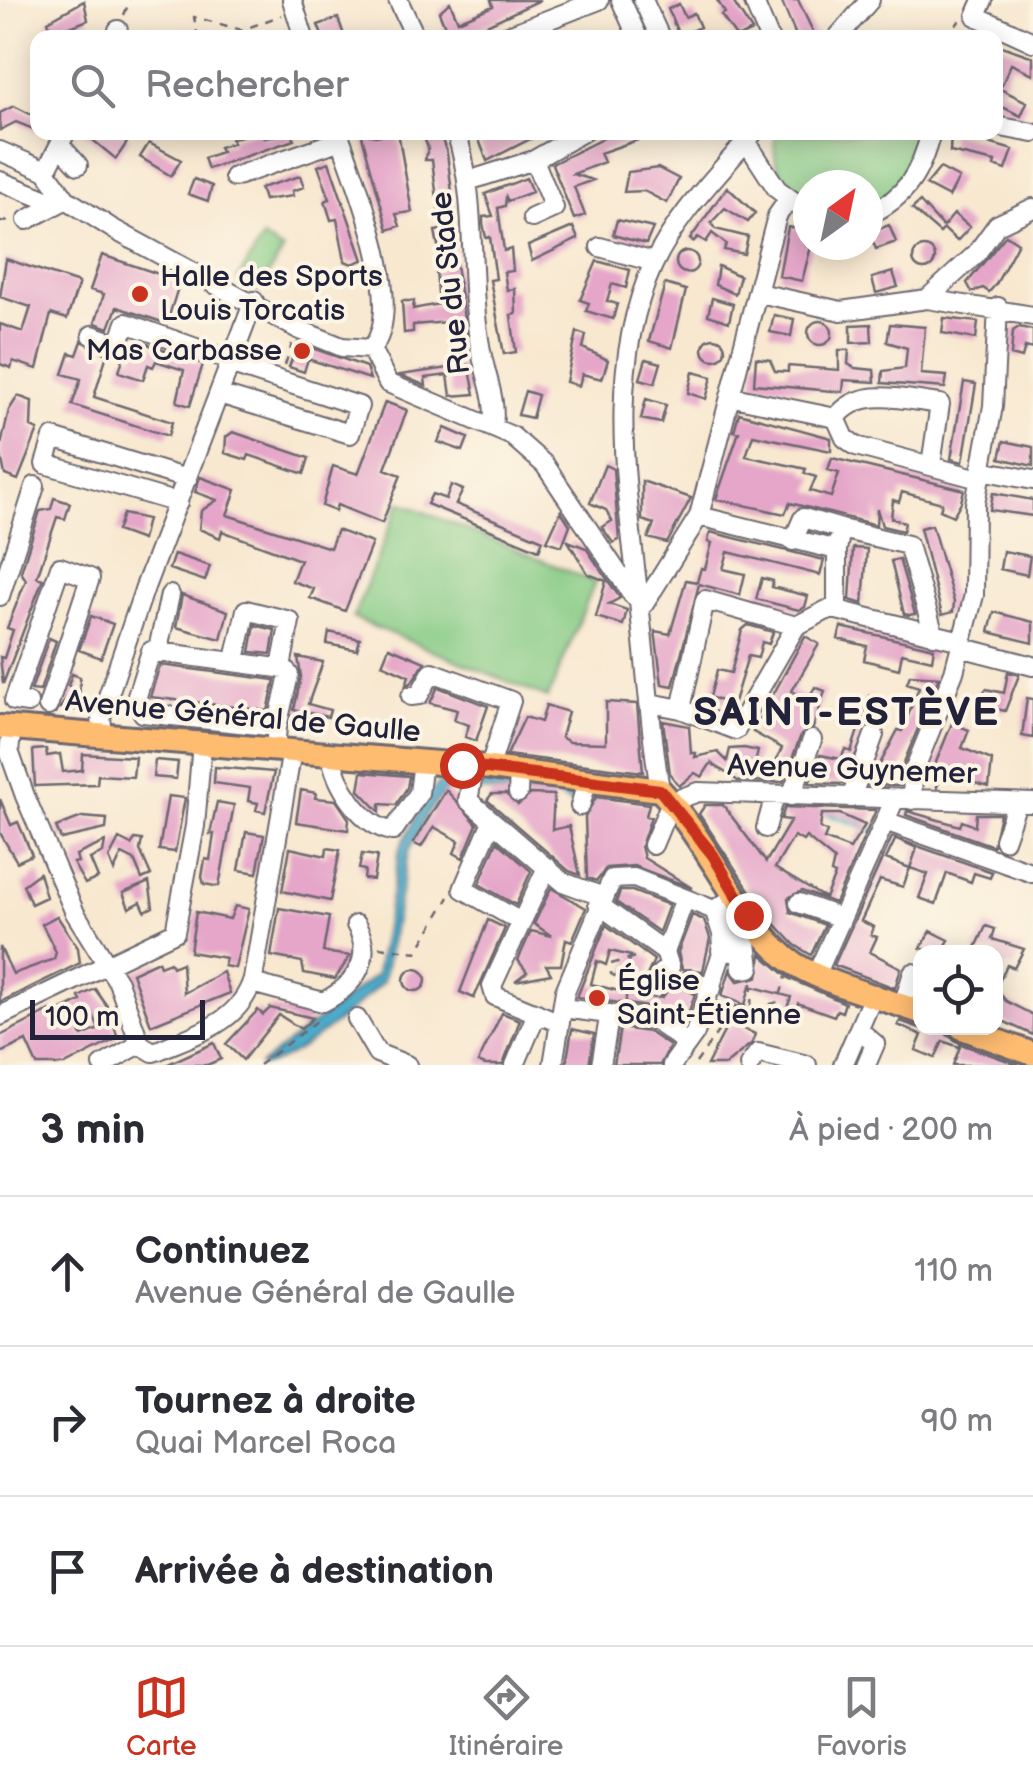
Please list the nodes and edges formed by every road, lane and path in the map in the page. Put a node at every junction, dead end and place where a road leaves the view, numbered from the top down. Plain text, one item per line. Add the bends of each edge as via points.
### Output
1 (130, 0) edge
2 (398, 0) edge
3 (599, 0) edge
4 (621, 0) edge
5 (643, 0) edge
6 (754, 0) edge
7 (860, 4) edge
8 (293, 5) edge
9 (979, 8) edge
10 (119, 30) edge
11 (196, 30) edge
12 (242, 30) edge
13 (242, 30) edge
14 (301, 30) edge
15 (412, 30) edge
16 (522, 30) edge
17 (634, 30) edge
18 (657, 30) edge
19 (767, 30) edge
20 (843, 30) edge
21 (950, 30) edge
22 (1033, 42) edge
23 (1003, 127) edge
24 (1033, 133) edge
25 (62, 140) edge
26 (64, 140) edge
27 (329, 140) edge
28 (340, 140) edge
29 (458, 140) edge
30 (569, 140) edge
31 (747, 140) edge
32 (752, 140) edge
33 (929, 140) edge
34 (0, 151) edge
35 (534, 160) junction
36 (78, 164) dead end
37 (46, 171) junction
38 (234, 177) dead end
39 (0, 181) edge
40 (468, 181) junction
41 (788, 200) junction
42 (62, 202) junction
43 (793, 203) edge
44 (883, 205) edge
45 (1033, 208) edge
46 (532, 218) dead end
47 (27, 220) dead end
48 (600, 247) dead end
49 (654, 262) junction
50 (759, 293) junction
51 (926, 299) junction
52 (254, 301) junction
53 (998, 307) junction
54 (1033, 316) edge
55 (300, 330) junction
56 (92, 335) dead end
57 (371, 348) junction
58 (229, 362) junction
59 (280, 381) junction
60 (219, 394) junction
61 (733, 397) junction
62 (836, 418) junction
63 (493, 427) junction
64 (931, 465) junction
65 (980, 474) junction
66 (187, 478) junction
67 (1033, 480) edge
68 (176, 509) junction
69 (700, 516) junction
70 (841, 529) junction
71 (793, 541) junction
72 (837, 550) junction
73 (154, 573) junction
74 (170, 595) dead end
75 (0, 596) edge
76 (639, 602) junction
77 (837, 610) junction
78 (796, 626) junction
79 (39, 628) junction
80 (934, 635) junction
81 (70, 638) junction
82 (961, 644) junction
83 (149, 648) junction
84 (236, 660) junction
85 (1033, 666) edge
86 (281, 667) junction
87 (411, 696) dead end
88 (28, 703) junction
89 (650, 703) junction
90 (48, 706) junction
91 (681, 709) junction
92 (104, 731) junction
93 (874, 735) dead end
94 (14, 736) edge
95 (812, 740) dead end
96 (281, 742) junction
97 (202, 743) junction
98 (331, 754) junction
99 (423, 762) junction
100 (509, 781) junction
101 (783, 795) junction
102 (666, 796) junction
103 (850, 798) junction
104 (903, 800) junction
105 (968, 801) junction
106 (1025, 803) edge
107 (492, 820) junction
108 (885, 821) junction
109 (967, 823) dead end
110 (766, 828) dead end
111 (1004, 840) dead end
112 (653, 846) dead end
113 (547, 867) junction
114 (1033, 873) edge
115 (463, 889) junction
116 (600, 900) junction
117 (684, 901) junction
118 (798, 902) dead end
119 (841, 918) junction
120 (519, 921) junction
121 (356, 926) dead end
122 (728, 926) junction
123 (382, 947) dead end
124 (661, 955) junction
125 (108, 965) junction
126 (817, 973) junction
127 (913, 973) dead end
128 (252, 983) junction
129 (655, 988) dead end
130 (755, 988) dead end
131 (780, 994) dead end
132 (874, 994) junction
133 (709, 996) junction
134 (912, 1008) edge
135 (537, 1013) junction
136 (0, 1016) edge
137 (562, 1016) junction
138 (728, 1016) dead end
139 (616, 1019) junction
140 (357, 1020) dead end
141 (859, 1030) junction
142 (981, 1035) edge
143 (691, 1038) junction
144 (1033, 1054) edge
145 (146, 1057) edge
146 (103, 1065) edge
147 (406, 1065) edge
148 (515, 1065) edge
149 (553, 1065) edge
150 (601, 1065) edge
151 (672, 1065) edge
152 (749, 1065) edge
153 (806, 1065) edge
154 (843, 1065) edge
155 (866, 1065) edge

1 - 10 path
2 - 15 street
3 - 16 street
4 - 17 street
5 - 18 street
6 - 19 street
7 - 20 street
8 - 13 path
8 - 14 street
9 - 21 path
9 - 22 street
11 - 12 path via 194,17
23 - 24 street
25 - 37 street
26 - 36 street
27 - 38 street
28 - 57 street via 380,262 383,330
29 - 40 street, Rue du Stade
30 - 35 street
31 - 49 street via 684,212
32 - 41 street
33 - 44 street via 904,192
34 - 37 street
35 - 40 street
35 - 46 street via 554,208
37 - 42 street
39 - 42 street
40 - 63 street, Rue du Stade via 472,277 496,409
41 - 43 street
41 - 50 street via 778,212
42 - 47 street
42 - 52 street
45 - 51 street via 997,225
48 - 49 street
49 - 76 street via 623,389
50 - 51 street via 841,312
50 - 61 street
51 - 53 street
52 - 55 street
52 - 58 street
53 - 54 street
53 - 65 street
55 - 57 street via 342,348
55 - 59 path
56 - 58 street via 118,344 126,323
57 - 63 street via 388,383
58 - 59 street
58 - 60 street
59 - 60 street via 358,406 350,434
60 - 66 street
61 - 62 street
61 - 69 street
62 - 64 street via 856,446
62 - 64 street via 862,396 940,404
63 - 76 street via 545,465
64 - 65 street
65 - 67 street
65 - 82 street via 974,594
66 - 68 street
66 - 68 street via 53,438 45,464
68 - 73 street
68 - 75 street via 39,479
69 - 71 street
69 - 76 street via 658,585
70 - 71 street via 803,518
70 - 72 street
70 - 80 street via 908,545
71 - 72 street
72 - 77 street
73 - 83 street
73 - 92 street via 101,718
74 - 83 street
76 - 89 street
77 - 78 street
77 - 80 street
78 - 91 street via 736,730
78 - 91 street via 706,600
79 - 81 street
79 - 81 street via 60,567 90,578
79 - 88 street via 14,701
80 - 82 street
81 - 90 street
82 - 85 street
82 - 104 street
83 - 84 street
83 - 92 street
83 - 96 street via 136,699 143,713
84 - 86 street
84 - 86 street via 246,610 290,620
86 - 96 street via 288,675
87 - 100 street via 419,695 432,672 511,702
88 - 90 street
88 - 94 street
89 - 91 street
89 - 102 street
90 - 94 street
92 - 94 main road, Avenue Général de Gaulle
92 - 97 main road, Avenue Général de Gaulle
93 - 103 street
94 - 125 street via 74,913
95 - 101 street
96 - 97 main road, Avenue Général de Gaulle
96 - 98 main road, Avenue Général de Gaulle
96 - 128 street
97 - 125 street via 175,932
98 - 99 main road, Avenue Général de Gaulle
98 - 99 street via 363,820 393,830 419,792
99 - 100 main road, Avenue Général de Gaulle
100 - 102 main road, Avenue Général de Gaulle via 584,794
100 - 107 street via 468,800
101 - 102 street, Avenue Guynemer
101 - 103 street, Avenue Guynemer
101 - 110 street
102 - 112 street
102 - 122 main road via 713,855
103 - 104 street, Avenue Guynemer
104 - 105 street, Avenue Guynemer
104 - 108 street
105 - 106 street, Avenue Guynemer
105 - 109 street
106 - 111 street
107 - 113 street
107 - 115 street
108 - 114 street
108 - 119 street
113 - 116 street
113 - 120 street
115 - 120 street
115 - 123 path via 456,886 418,952
116 - 117 street via 612,879 634,878
116 - 124 street
116 - 137 street via 568,955
117 - 122 street via 714,910
117 - 124 street
118 - 119 street
119 - 126 street
120 - 135 street via 492,986 495,996
121 - 128 street via 366,942 363,967 330,999
122 - 126 main road
122 - 133 street
124 - 129 street
124 - 133 street
124 - 139 path via 611,964 612,974 626,982
125 - 136 street
125 - 145 street
126 - 132 main road
127 - 134 street
128 - 145 street via 231,1018
130 - 131 path via 751,1009 778,1002
132 - 134 main road
132 - 141 street
133 - 138 street
133 - 143 street
135 - 137 street
135 - 148 street
137 - 139 street
137 - 149 street
139 - 143 street via 654,1020
139 - 150 street
140 - 147 street via 377,1053
141 - 154 street
141 - 155 street via 875,1044
142 - 144 main road
143 - 151 street
145 - 146 street
152 - 153 street via 758,1053

